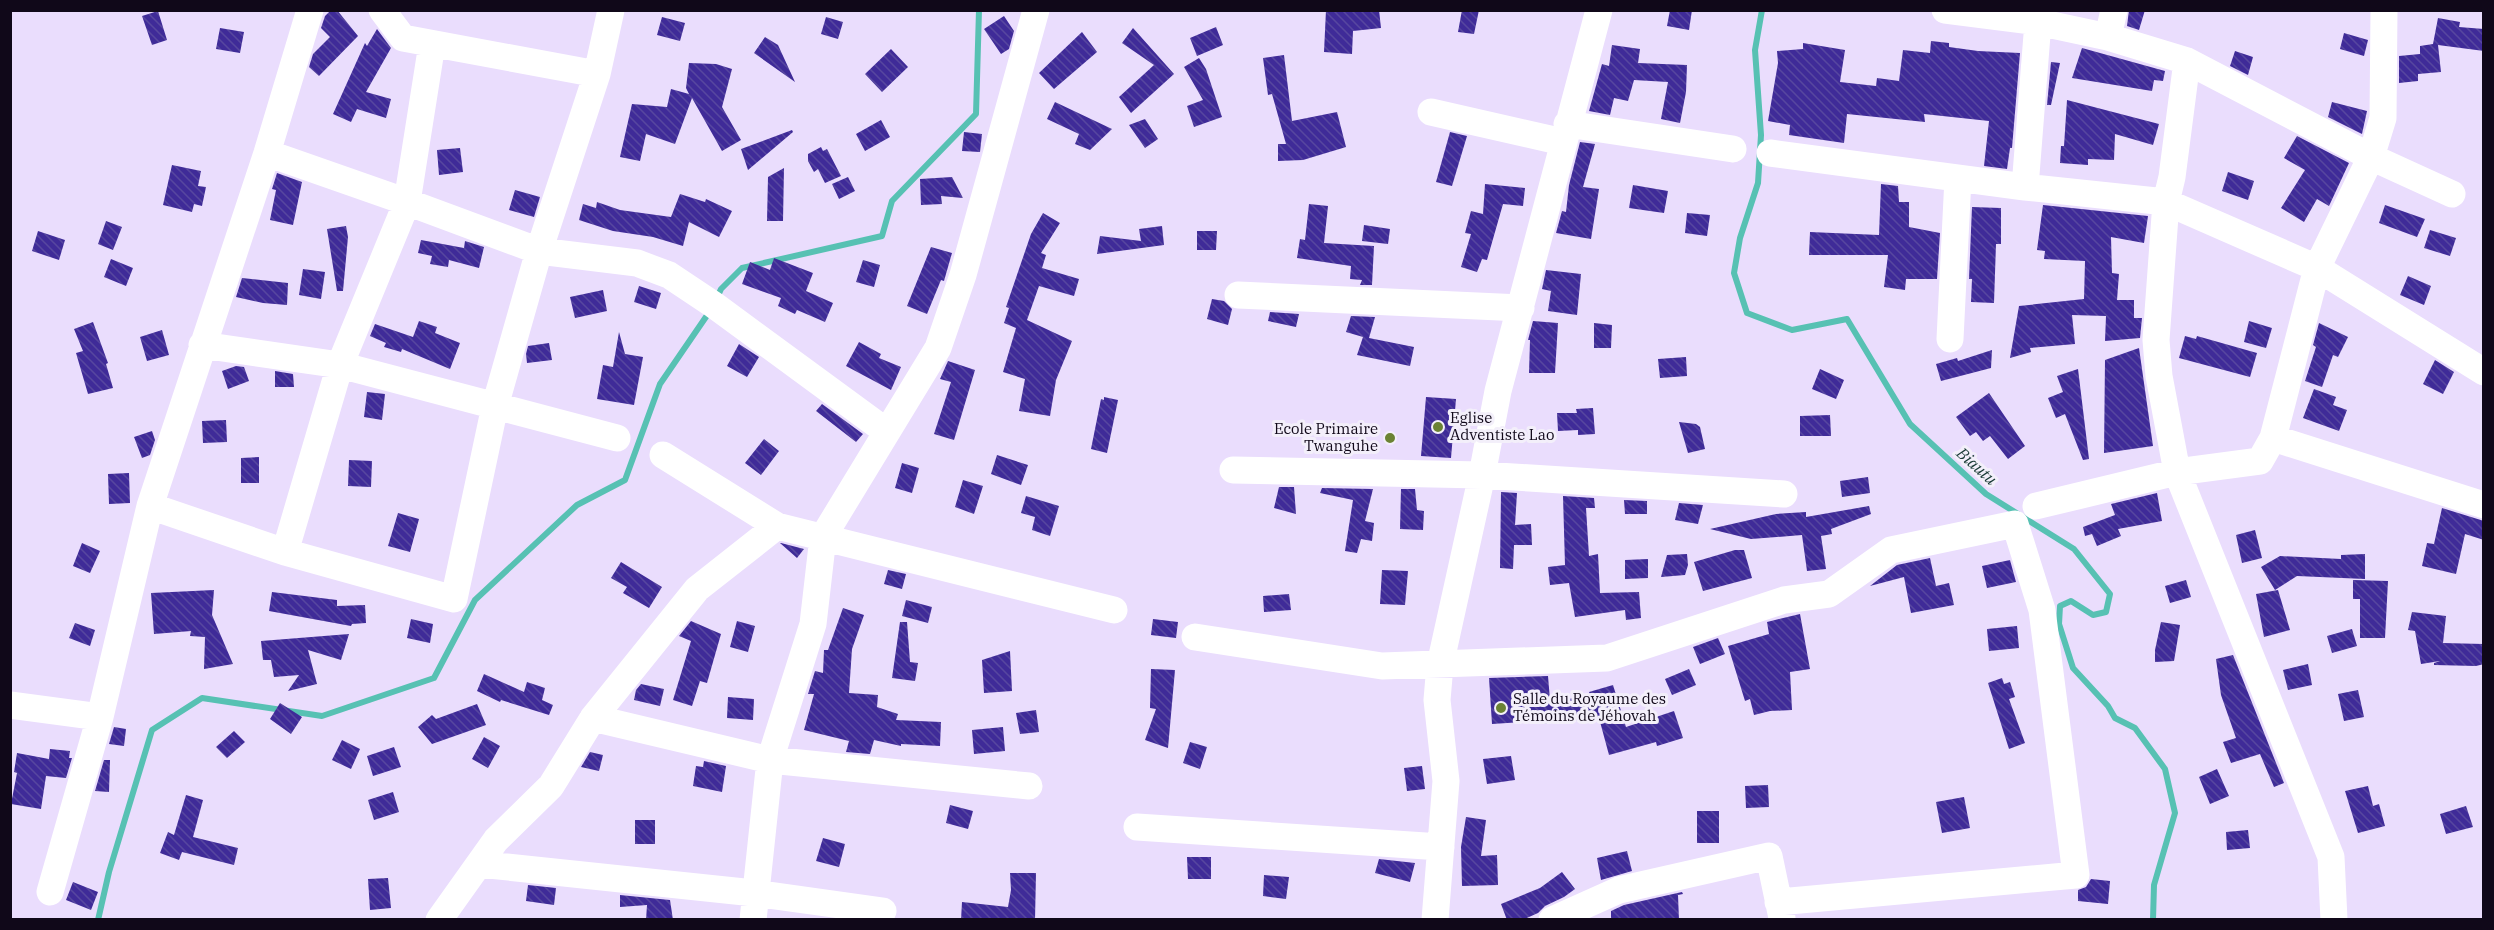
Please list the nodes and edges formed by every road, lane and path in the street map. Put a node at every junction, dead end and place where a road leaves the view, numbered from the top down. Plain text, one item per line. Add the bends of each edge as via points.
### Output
1 (310, 10) edge
2 (382, 10) edge
3 (611, 10) edge
4 (1036, 10) edge
5 (1599, 10) edge
6 (1945, 10) edge
7 (2114, 10) edge
8 (2384, 10) edge
9 (2038, 22) junction
10 (2108, 38) junction
11 (432, 44) junction
12 (2187, 61) junction
13 (597, 74) junction
14 (1431, 112) dead end
15 (1565, 133) junction
16 (1733, 149) dead end
17 (267, 153) junction
18 (1770, 153) dead end
19 (2371, 157) junction
20 (1958, 178) junction
21 (2025, 187) junction
22 (2452, 194) dead end
23 (407, 202) junction
24 (2166, 202) junction
25 (538, 251) junction
26 (2317, 268) junction
27 (1238, 295) dead end
28 (1521, 308) junction
29 (1950, 339) dead end
30 (202, 345) junction
31 (340, 365) junction
32 (2484, 372) edge
33 (495, 406) junction
34 (887, 432) junction
35 (617, 438) dead end
36 (2273, 438) junction
37 (663, 455) dead end
38 (1233, 471) dead end
39 (2177, 472) junction
40 (1482, 475) junction
41 (1784, 494) dead end
42 (2484, 505) edge
43 (150, 506) junction
44 (2036, 506) dead end
45 (777, 526) junction
46 (823, 537) junction
47 (285, 552) junction
48 (1114, 610) dead end
49 (1195, 637) dead end
50 (1440, 665) junction
51 (10, 705) edge
52 (100, 717) junction
53 (593, 718) junction
54 (770, 760) junction
55 (1029, 786) dead end
56 (1137, 827) dead end
57 (1442, 847) junction
58 (479, 864) junction
59 (50, 892) dead end
60 (753, 906) edge
61 (883, 911) dead end
62 (1780, 911) edge
63 (439, 920) edge
64 (1435, 920) edge
65 (1552, 920) edge
66 (2334, 920) edge

1 - 17 street
2 - 11 street via 403,38
3 - 13 street
4 - 34 street via 963,274 938,348
5 - 15 street
6 - 9 street
7 - 10 street
8 - 19 street via 2383,117
9 - 10 street
9 - 21 street
10 - 12 street
11 - 13 street
11 - 23 street
12 - 19 street
12 - 24 street
13 - 25 street
14 - 15 street
15 - 16 street
15 - 28 street
17 - 23 street
17 - 30 street
18 - 20 street
19 - 22 street
19 - 26 street
20 - 21 street
20 - 29 street
21 - 24 street
23 - 25 street
23 - 31 street
24 - 26 street
24 - 39 street via 2156,340
25 - 33 street
25 - 34 street via 637,264 669,275
26 - 32 street
26 - 36 street
27 - 28 street
28 - 40 street via 1498,391
30 - 31 street
30 - 43 street
31 - 33 street
31 - 47 street
33 - 35 street
33 - 47 street via 454,599
34 - 46 street
36 - 39 street via 2260,461
36 - 42 street
37 - 45 street
38 - 40 street
39 - 44 street
39 - 66 street via 2331,857
40 - 41 street
40 - 50 street
43 - 47 street
43 - 52 street
45 - 46 street
45 - 53 street via 697,589
46 - 48 street
46 - 54 street via 813,624
49 - 50 street via 1382,666
50 - 57 street via 1437,700 1446,781
50 - 62 street via 1607,658 1784,600 1829,594 1891,550 2014,524 2042,610 2076,875
51 - 52 street
52 - 59 street
53 - 54 street
53 - 58 street via 550,786 496,840
54 - 55 street
54 - 60 street
56 - 57 street
57 - 64 street
58 - 60 street
58 - 63 street
60 - 61 street
62 - 65 street via 1769,856 1619,890

